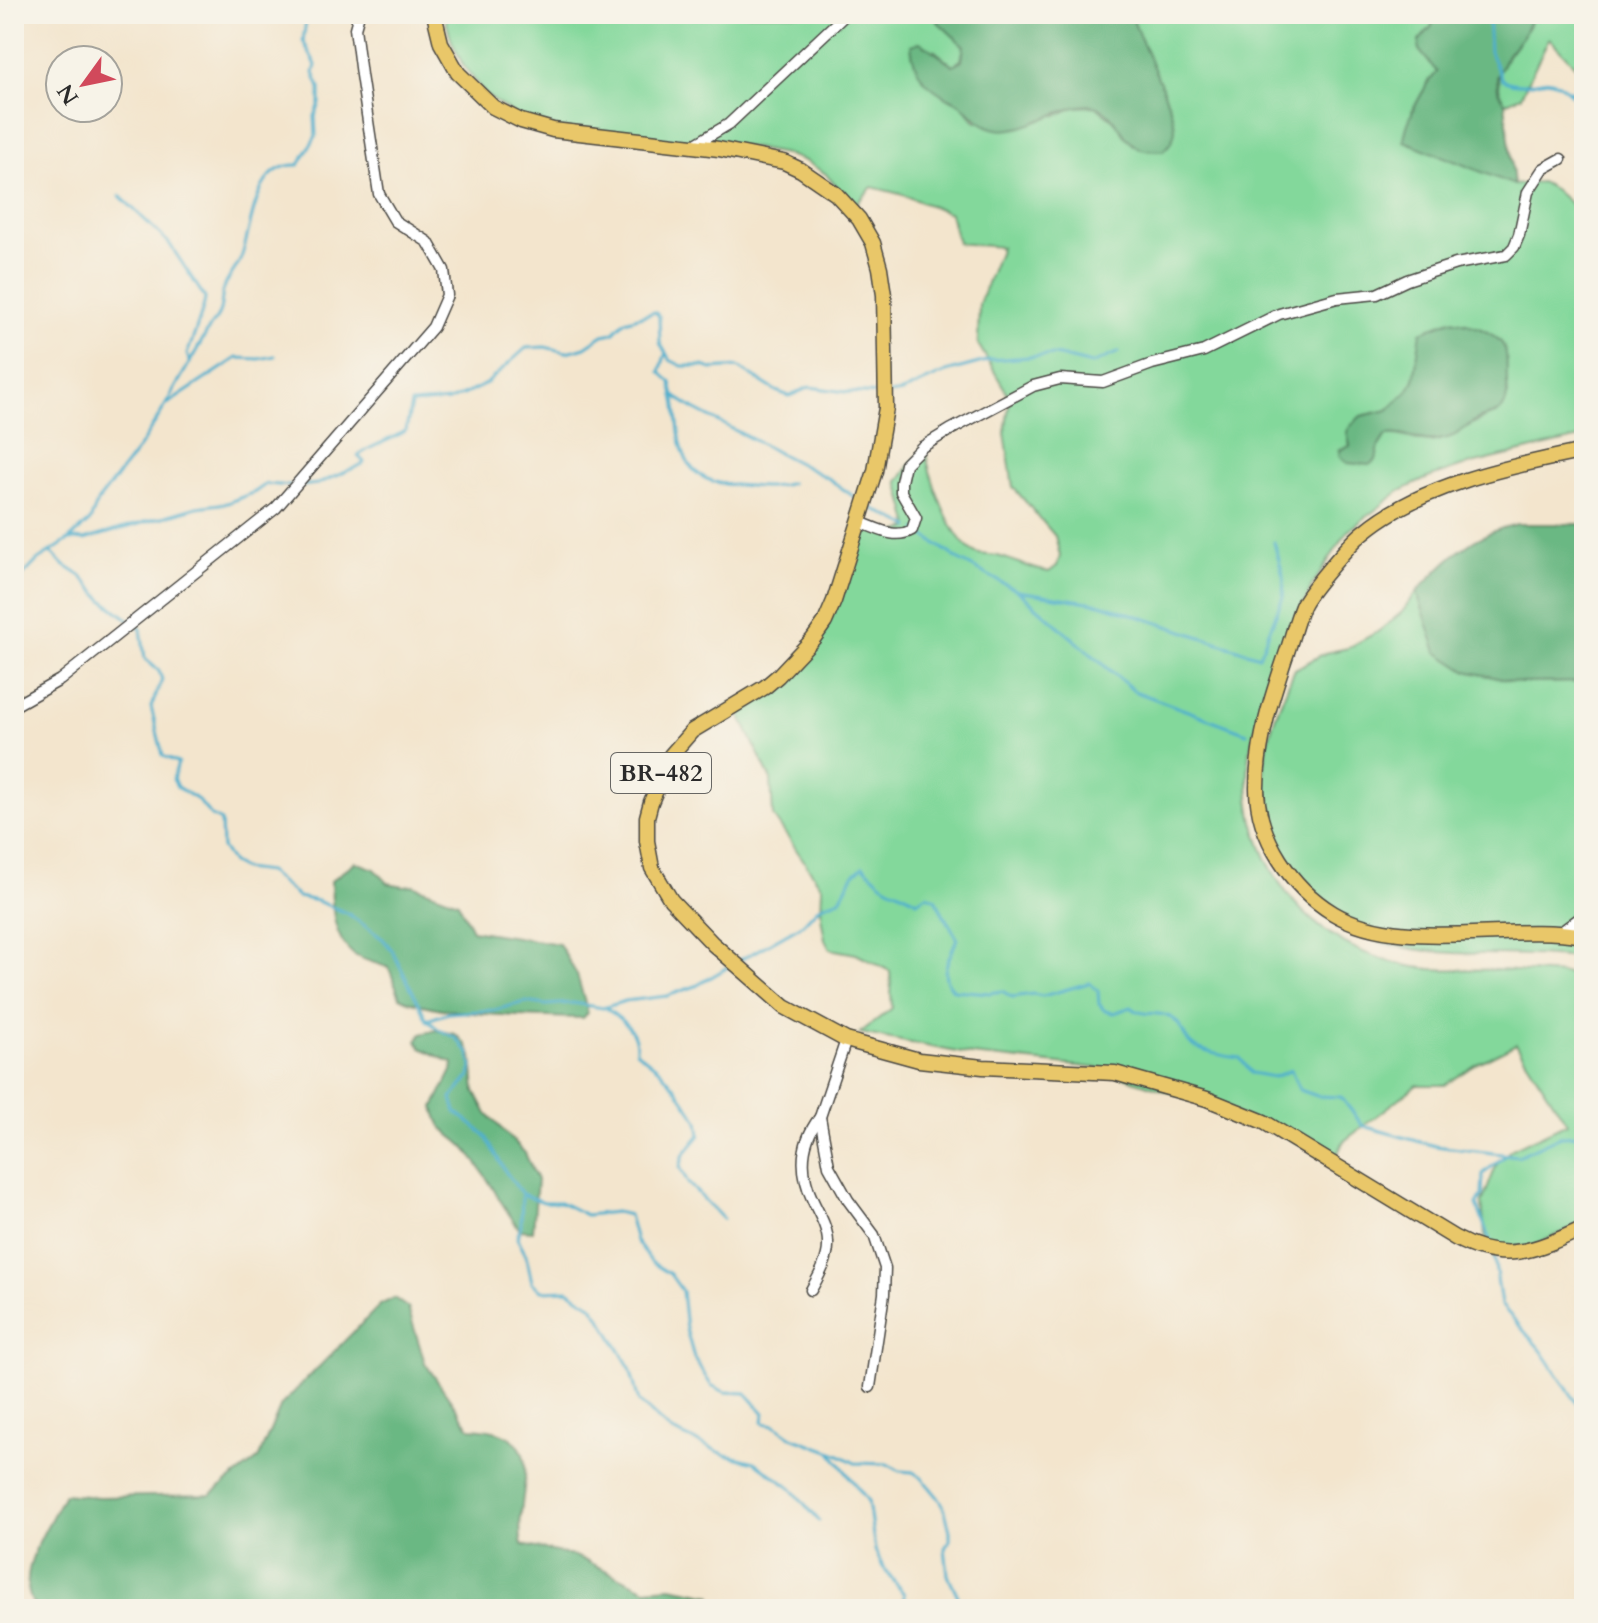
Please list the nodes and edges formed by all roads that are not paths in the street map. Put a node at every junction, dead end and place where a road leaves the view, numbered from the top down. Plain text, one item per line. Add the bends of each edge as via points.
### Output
1 (359, 14) edge
2 (434, 14) edge
3 (846, 14) edge
4 (692, 146) junction
5 (1561, 159) dead end
6 (1584, 451) edge
7 (859, 522) junction
8 (14, 706) edge
9 (1584, 915) edge
10 (1561, 932) junction
11 (1584, 936) edge
12 (846, 1040) junction
13 (820, 1117) junction
14 (1584, 1228) edge
15 (811, 1290) dead end
16 (870, 1387) dead end

1 - 8 street via 355,28 379,194 395,221 428,242 444,270 447,295 433,327 276,508 60,680
2 - 4 highway, BR-482 via 441,43 458,73 505,114 578,135
3 - 4 street via 729,124
4 - 7 highway, BR-482 via 762,157 801,170 836,194 873,243 884,295 886,408
5 - 7 street via 1543,169 1528,192 1519,235 1506,255 1456,264 1377,294 1337,298 1279,314 1204,351 1103,382 1060,379 1033,386 922,447 905,464 901,492 916,518 912,530 890,534
6 - 10 highway via 1440,489 1362,532 1303,603 1265,717 1257,788 1266,832 1281,862 1305,891 1335,914 1382,931
7 - 12 highway, BR-482 via 834,601 813,639 765,687 680,743 661,775 647,817 652,868 683,914 785,1007
9 - 10 street
10 - 11 highway
12 - 13 street
12 - 14 highway, BR-482 via 919,1060 1115,1073 1207,1099 1264,1122 1455,1238 1486,1251 1541,1248
13 - 15 street via 806,1138 803,1166 828,1243
13 - 16 street via 829,1166 874,1235 885,1268

